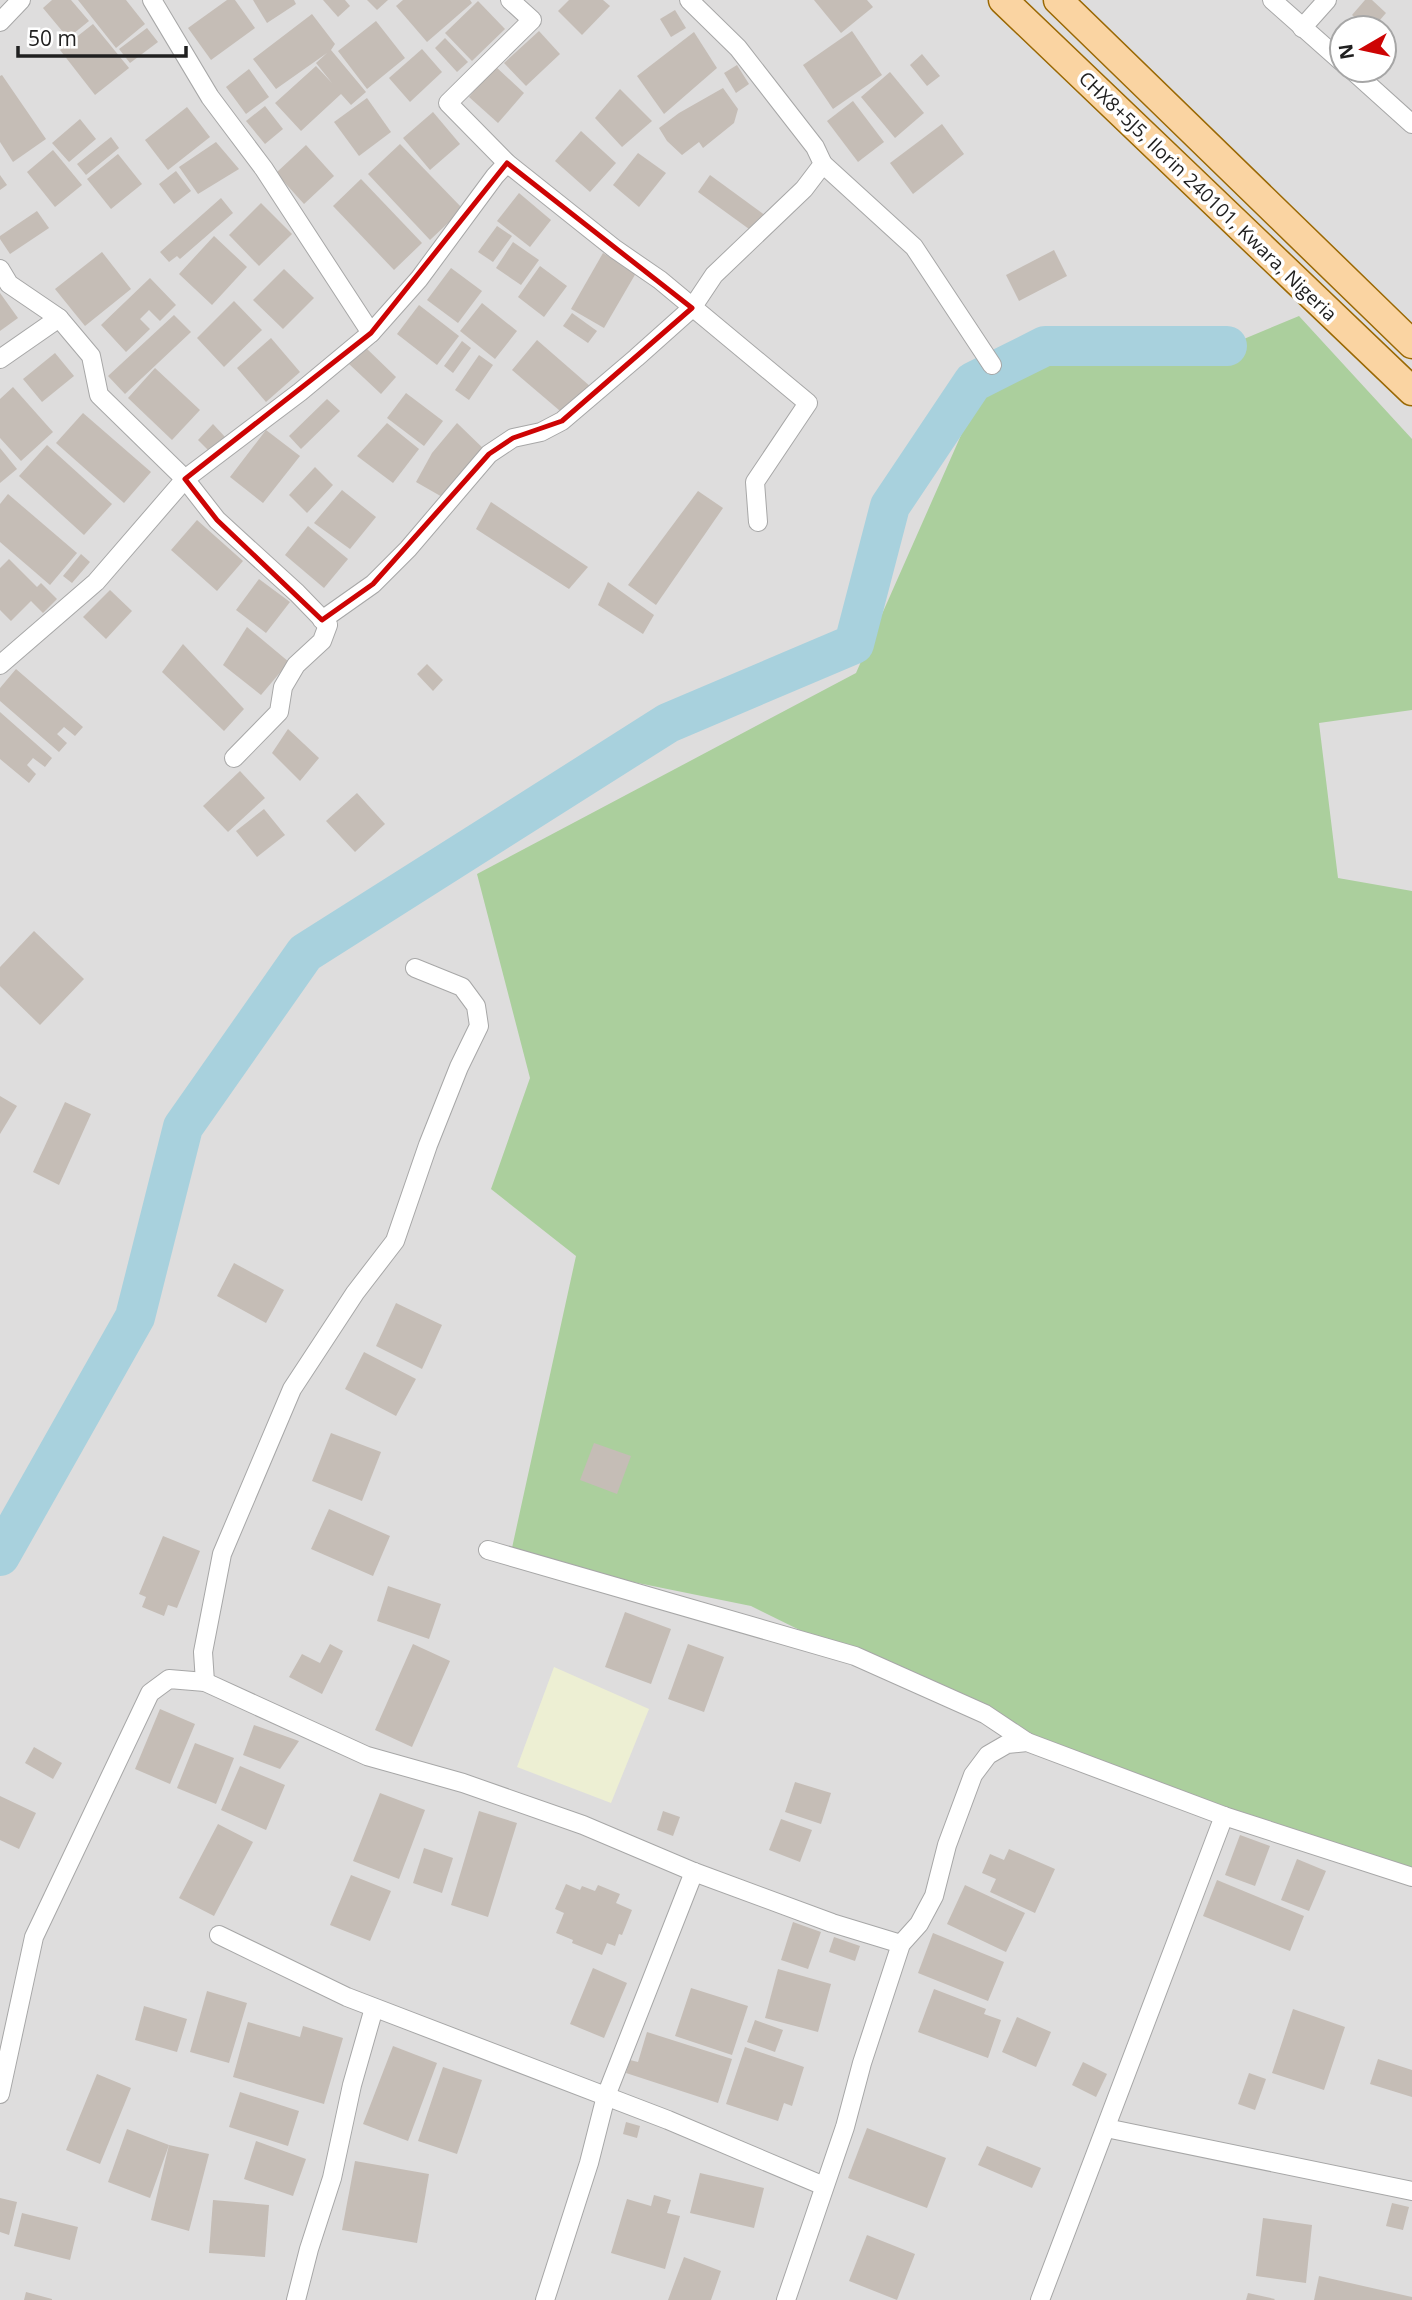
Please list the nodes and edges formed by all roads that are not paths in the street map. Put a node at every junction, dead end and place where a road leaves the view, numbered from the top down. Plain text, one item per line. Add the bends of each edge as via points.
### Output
1 (21, 0) edge
2 (152, 0) edge
3 (510, 0) edge
4 (689, 0) edge
5 (1003, 0) edge
6 (1058, 0) edge
7 (1272, 0) edge
8 (1327, 0) edge
9 (0, 22) edge
10 (1302, 28) junction
11 (1328, 50) edge
12 (1368, 84) edge
13 (1412, 124) edge
14 (507, 163) junction
15 (823, 164) junction
16 (0, 270) edge
17 (692, 307) junction
18 (59, 318) junction
19 (371, 333) junction
20 (1412, 344) edge
21 (0, 359) edge
22 (992, 365) dead end
23 (1412, 391) edge
24 (185, 479) junction
25 (758, 522) dead end
26 (322, 620) junction
27 (0, 665) edge
28 (234, 758) dead end
29 (415, 968) dead end
30 (488, 1550) dead end
31 (205, 1682) junction
32 (1027, 1742) junction
33 (1224, 1816) junction
34 (694, 1872) junction
35 (1412, 1877) edge
36 (219, 1935) dead end
37 (901, 1944) junction
38 (374, 2008) junction
39 (0, 2094) edge
40 (606, 2096) junction
41 (1107, 2129) junction
42 (824, 2186) junction
43 (1412, 2191) edge
44 (296, 2300) edge
45 (545, 2300) edge
46 (786, 2300) edge
47 (1040, 2300) edge

1 - 9 street
2 - 19 street via 210,97 264,169
3 - 14 street via 532,20 448,103
4 - 15 street via 738,48 815,147
5 - 23 main road, CHX8+5J5, Ilorin 240101, Kwara, Nigeria
6 - 20 main road, CHX8+5J5, Ilorin 240101, Kwara, Nigeria
7 - 10 street
8 - 10 street
10 - 11 street
12 - 13 street
14 - 17 street
14 - 19 street via 419,279
15 - 17 street via 804,189 714,275
15 - 22 street via 914,247
16 - 18 street via 9,284
17 - 25 street via 808,403 755,482
17 - 26 street via 562,421 541,432 513,438 489,454 373,584
18 - 21 street
18 - 24 street via 91,356 99,395
19 - 24 street
24 - 26 street via 216,520
24 - 27 street via 96,582
26 - 28 street via 328,625 322,641 289,676 279,712
29 - 31 street via 462,987 476,1006 479,1026 428,1145 395,1241 292,1389 222,1555 203,1652
30 - 32 street via 855,1656 985,1714
31 - 34 street via 367,1756 583,1825
31 - 39 street via 169,1679 150,1693 34,1937
32 - 33 street
32 - 37 street via 1007,1744 988,1755 973,1775 934,1896 919,1924
33 - 35 street
33 - 41 street
34 - 37 street
34 - 40 street
36 - 38 street
37 - 42 street
38 - 40 street
38 - 44 street
40 - 42 street
40 - 45 street
41 - 43 street
41 - 47 street
42 - 46 street

